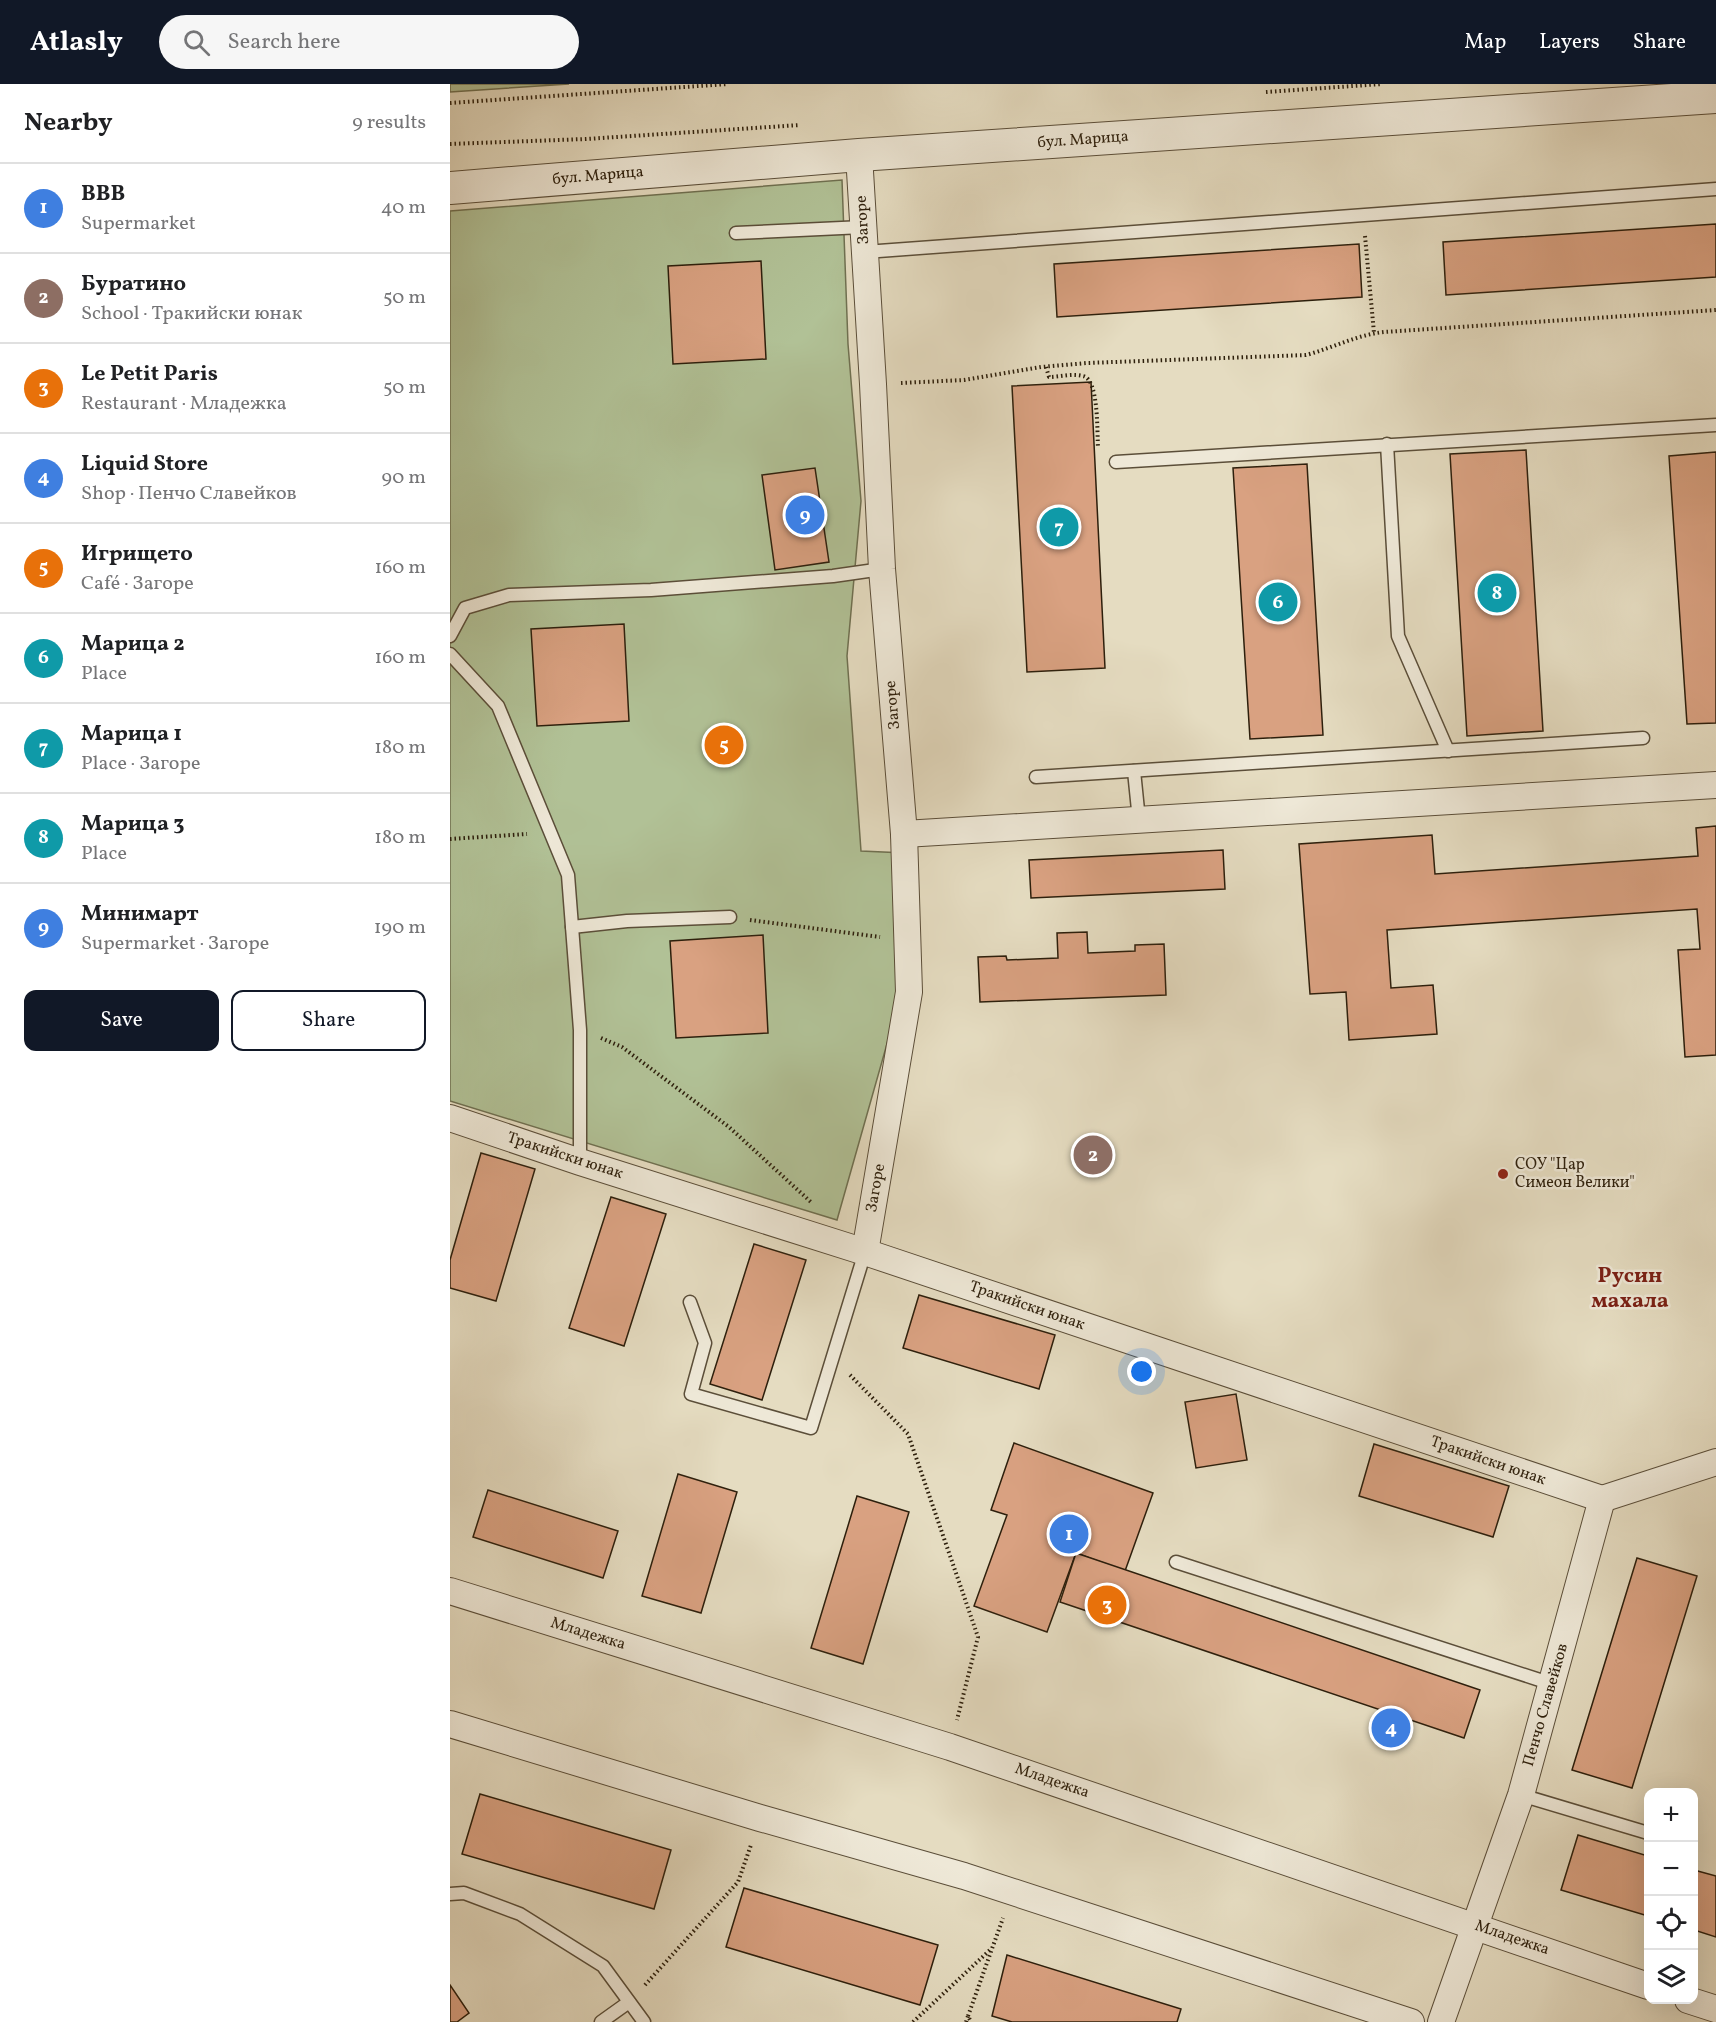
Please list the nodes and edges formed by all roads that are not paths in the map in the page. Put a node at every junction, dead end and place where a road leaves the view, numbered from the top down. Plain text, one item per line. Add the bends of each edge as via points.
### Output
1 (1716, 98) edge
2 (859, 155) junction
3 (450, 188) edge
4 (1716, 189) edge
5 (863, 227) junction
6 (736, 233) dead end
7 (865, 252) junction
8 (1716, 425) edge
9 (1388, 444) junction
10 (1116, 462) road end
11 (882, 569) junction
12 (450, 636) edge
13 (450, 654) edge
14 (1643, 738) dead end
15 (1448, 751) junction
16 (1134, 771) junction
17 (1036, 777) dead end
18 (1716, 785) edge
19 (1139, 820) junction
20 (904, 834) junction
21 (730, 918) road end
22 (572, 927) junction
23 (450, 1118) edge
24 (580, 1162) junction
25 (865, 1252) junction
26 (690, 1302) dead end
27 (1716, 1462) edge
28 (1602, 1499) junction
29 (1176, 1562) dead end
30 (450, 1592) edge
31 (1552, 1684) junction
32 (450, 1724) edge
33 (1521, 1795) junction
34 (1644, 1832) edge
35 (450, 1894) edge
36 (1477, 1926) junction
37 (1644, 1985) edge
38 (629, 2002) junction
39 (1698, 2003) edge
40 (1716, 2009) edge
41 (601, 2022) edge
42 (644, 2022) edge
43 (1411, 2022) edge
44 (1442, 2022) edge

1 - 2 street, бул. Марица
2 - 3 street, бул. Марица
2 - 5 street, Загоре
4 - 7 lane
5 - 6 lane
5 - 7 street, Загоре
7 - 11 street, Загоре
8 - 9 lane
9 - 10 lane
9 - 15 lane via 1398,636
11 - 12 lane via 662,589 509,596 465,608
11 - 20 street, Загоре
13 - 22 lane via 498,706 568,875
14 - 15 lane
15 - 16 lane
16 - 17 lane
16 - 19 lane
18 - 19 street
19 - 20 street
20 - 25 street, Загоре via 909,992
21 - 22 lane
22 - 24 lane via 580,1030
23 - 24 street, Тракийски юнак
24 - 25 street, Тракийски юнак
25 - 26 lane via 811,1428 691,1394 705,1343
25 - 28 street, Тракийски юнак
27 - 28 street
28 - 31 street, Пенчо Славейков
29 - 31 lane
30 - 36 street, Младежка via 950,1747
31 - 33 street, Пенчо Славейков
32 - 43 street via 964,1876
33 - 34 lane
33 - 36 street, Пенчо Славейков
35 - 38 lane via 464,1893 520,1914 603,1966
36 - 37 street, Младежка
36 - 44 street, Пенчо Славейков
38 - 41 lane
38 - 42 lane
39 - 40 street

